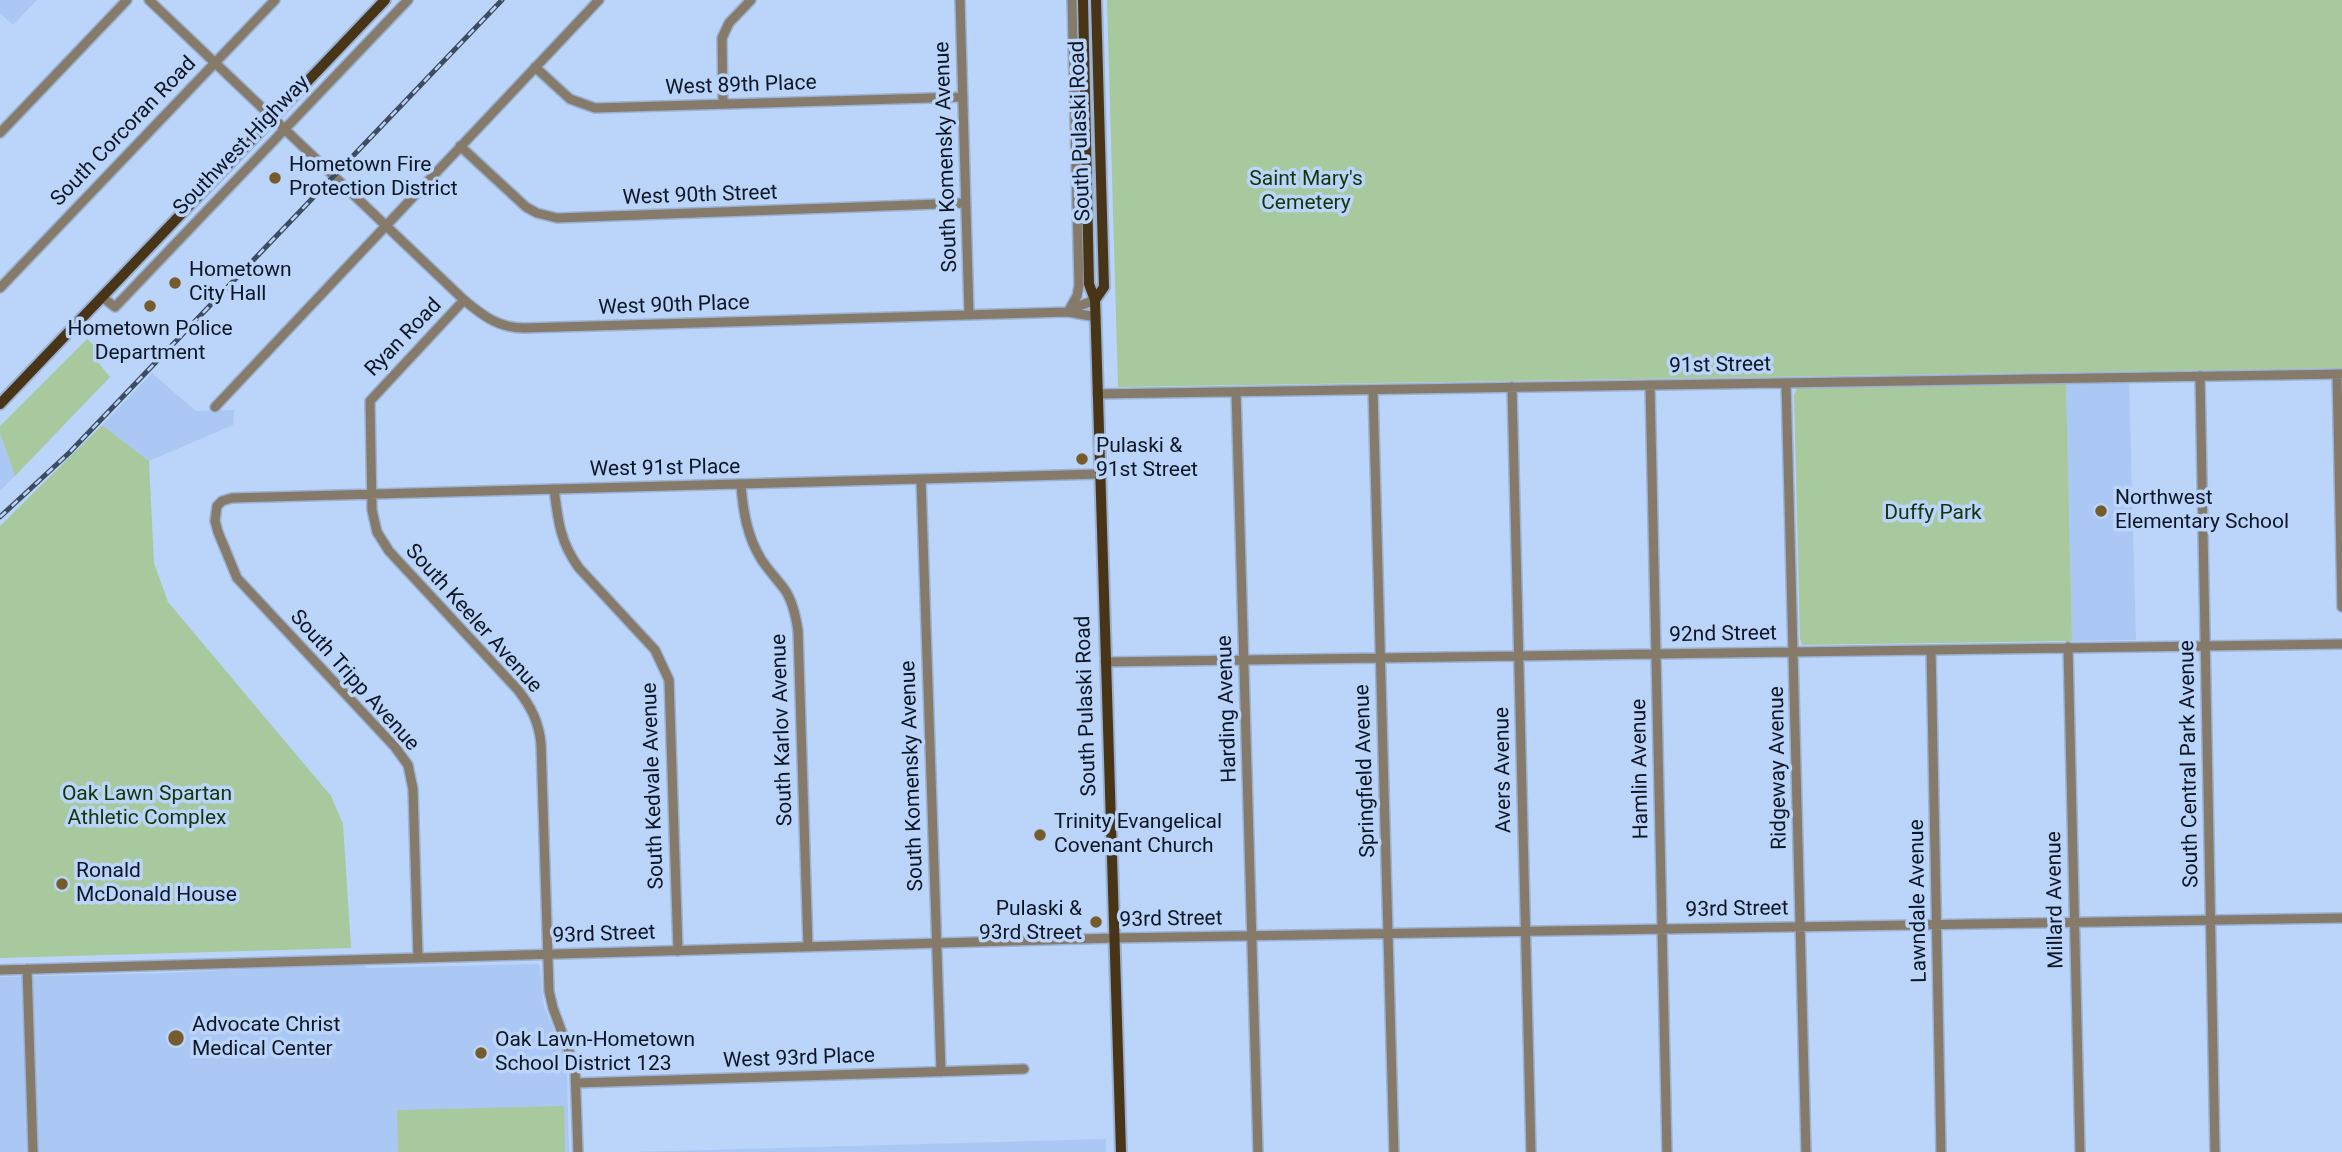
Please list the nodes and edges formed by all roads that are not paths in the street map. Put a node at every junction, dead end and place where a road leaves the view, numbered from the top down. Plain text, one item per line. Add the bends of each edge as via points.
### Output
1 (127, 0) edge
2 (149, 0) edge
3 (275, 0) edge
4 (385, 0) edge
5 (408, 0) edge
6 (599, 0) edge
7 (751, 0) edge
8 (960, 0) edge
9 (1072, 0) edge
10 (1083, 0) edge
11 (1096, 0) edge
12 (215, 62) junction
13 (535, 67) junction
14 (963, 97) junction
15 (723, 104) junction
16 (273, 117) junction
17 (286, 129) junction
18 (0, 133) edge
19 (460, 146) junction
20 (966, 203) junction
21 (385, 225) junction
22 (0, 288) edge
23 (102, 296) junction
24 (464, 300) junction
25 (1095, 300) junction
26 (1068, 312) junction
27 (969, 314) junction
28 (1096, 317) junction
29 (2340, 374) edge
30 (2200, 376) junction
31 (1786, 383) junction
32 (1650, 385) junction
33 (1512, 387) junction
34 (1373, 390) junction
35 (1236, 392) junction
36 (1097, 394) junction
37 (370, 401) joint
38 (0, 404) edge
39 (215, 407) dead end
40 (1099, 474) junction
41 (921, 479) junction
42 (741, 485) junction
43 (554, 489) junction
44 (372, 495) junction
45 (232, 498) joint
46 (2342, 607) edge
47 (2342, 644) edge
48 (2205, 646) junction
49 (2068, 647) junction
50 (1931, 650) junction
51 (1793, 652) junction
52 (1656, 654) junction
53 (1519, 656) junction
54 (1380, 658) junction
55 (1244, 660) junction
56 (1105, 662) junction
57 (2342, 918) edge
58 (2211, 920) junction
59 (2074, 922) junction
60 (1937, 924) junction
61 (1800, 927) junction
62 (1662, 929) junction
63 (1526, 931) junction
64 (1388, 934) junction
65 (1251, 936) junction
66 (1115, 938) junction
67 (936, 943) junction
68 (808, 947) junction
69 (677, 951) junction
70 (548, 954) junction
71 (418, 958) junction
72 (27, 969) junction
73 (0, 970) edge
74 (1024, 1069) dead end
75 (941, 1072) junction
76 (576, 1083) junction
77 (33, 1152) edge
78 (578, 1152) edge
79 (1121, 1152) edge
80 (1258, 1152) edge
81 (1394, 1152) edge
82 (1531, 1152) edge
83 (1667, 1152) edge
84 (1806, 1152) edge
85 (1941, 1152) edge
86 (2080, 1152) edge
87 (2215, 1152) edge

1 - 18 street
2 - 12 street, West 90th Place
3 - 12 street, South Corcoran Road
4 - 16 main road, Southwest Highway
5 - 17 street, Southwest Highway
6 - 13 street
7 - 15 street via 729,23 722,38
8 - 14 street, South Komensky Avenue
9 - 26 street via 1079,285
10 - 25 main road, South Pulaski Road via 1088,284
11 - 25 main road, South Pulaski Road via 1104,286
12 - 16 street, West 90th Place
12 - 22 street, South Corcoran Road
13 - 15 street, West 89th Place via 570,99 588,107
13 - 19 street
14 - 15 street, West 89th Place
14 - 20 street, South Komensky Avenue
16 - 17 street, West 90th Place
16 - 23 main road, Southwest Highway
17 - 21 street, West 90th Place
17 - 23 street, Southwest Highway via 114,307
19 - 20 street, West 90th Street via 526,207 557,218
19 - 21 street
20 - 27 street, South Komensky Avenue
21 - 24 street, West 90th Place
21 - 39 street
23 - 38 main road, Southwest Highway
24 - 27 street, West 90th Place via 484,317 513,328
24 - 37 street, Ryan Road
25 - 26 street, West 90th Place
25 - 28 main road, South Pulaski Road
26 - 27 street, West 90th Place
26 - 28 street, West 90th Place
28 - 36 main road, South Pulaski Road
29 - 30 street, 91st Street
29 - 46 street
30 - 31 street, 91st Street
30 - 48 street, South Central Park Avenue
31 - 32 street, 91st Street
31 - 51 street, Ridgeway Avenue
32 - 33 street, 91st Street
32 - 52 street, Hamlin Avenue
33 - 34 street, 91st Street
33 - 53 street, Avers Avenue
34 - 35 street, 91st Street
34 - 54 street, Springfield Avenue
35 - 36 street, 91st Street
35 - 55 street, Harding Avenue
36 - 40 main road, South Pulaski Road
37 - 44 street, South Keeler Avenue
40 - 41 street, West 91st Place
40 - 56 main road, South Pulaski Road
41 - 42 street, West 91st Place
41 - 67 street, South Komensky Avenue
42 - 43 street, West 91st Place
42 - 68 street, South Karlov Avenue via 751,540 786,591 799,631
43 - 44 street, West 91st Place
43 - 69 street, South Kedvale Avenue via 562,540 569,554 655,650 669,680
44 - 45 street, West 91st Place
44 - 70 street, South Keeler Avenue via 373,521 389,551 532,710 541,744
45 - 71 street, South Tripp Avenue via 216,506 215,522 237,578 408,765 413,789
47 - 48 street, 92nd Street
48 - 49 street, 92nd Street
48 - 58 street, South Central Park Avenue
49 - 50 street, 92nd Street
49 - 59 street, Millard Avenue
50 - 51 street, 92nd Street
50 - 60 street, Lawndale Avenue
51 - 52 street, 92nd Street
51 - 61 street, Ridgeway Avenue
52 - 53 street, 92nd Street
52 - 62 street, Hamlin Avenue
53 - 54 street, 92nd Street
53 - 63 street, Avers Avenue
54 - 55 street, 92nd Street
54 - 64 street, Springfield Avenue
55 - 56 street, 92nd Street
55 - 65 street, Harding Avenue
56 - 66 main road, South Pulaski Road
57 - 58 street, 93rd Street
58 - 59 street, 93rd Street
58 - 87 street, South Central Park Avenue
59 - 60 street, 93rd Street
59 - 86 street, Millard Avenue
60 - 61 street, 93rd Street
60 - 85 street, Lawndale Avenue
61 - 62 street, 93rd Street
61 - 84 street, Ridgeway Avenue
62 - 63 street, 93rd Street
62 - 83 street, Hamlin Avenue
63 - 64 street, 93rd Street
63 - 82 street, Avers Avenue
64 - 65 street, 93rd Street
64 - 81 street, Springfield Avenue
65 - 66 street, 93rd Street
65 - 80 street, Harding Avenue
66 - 67 street, 93rd Street
66 - 79 main road, South Pulaski Road
67 - 68 street, 93rd Street
67 - 75 street, South Komensky Avenue
68 - 69 street, 93rd Street
69 - 70 street, 93rd Street
70 - 71 street, 93rd Street
70 - 76 street, South Keeler Avenue via 552,1008 573,1058
71 - 72 street, 93rd Street
72 - 73 street, 93rd Street
72 - 77 street
74 - 75 street, West 93rd Place
75 - 76 street, West 93rd Place
76 - 78 street, South Keeler Avenue

